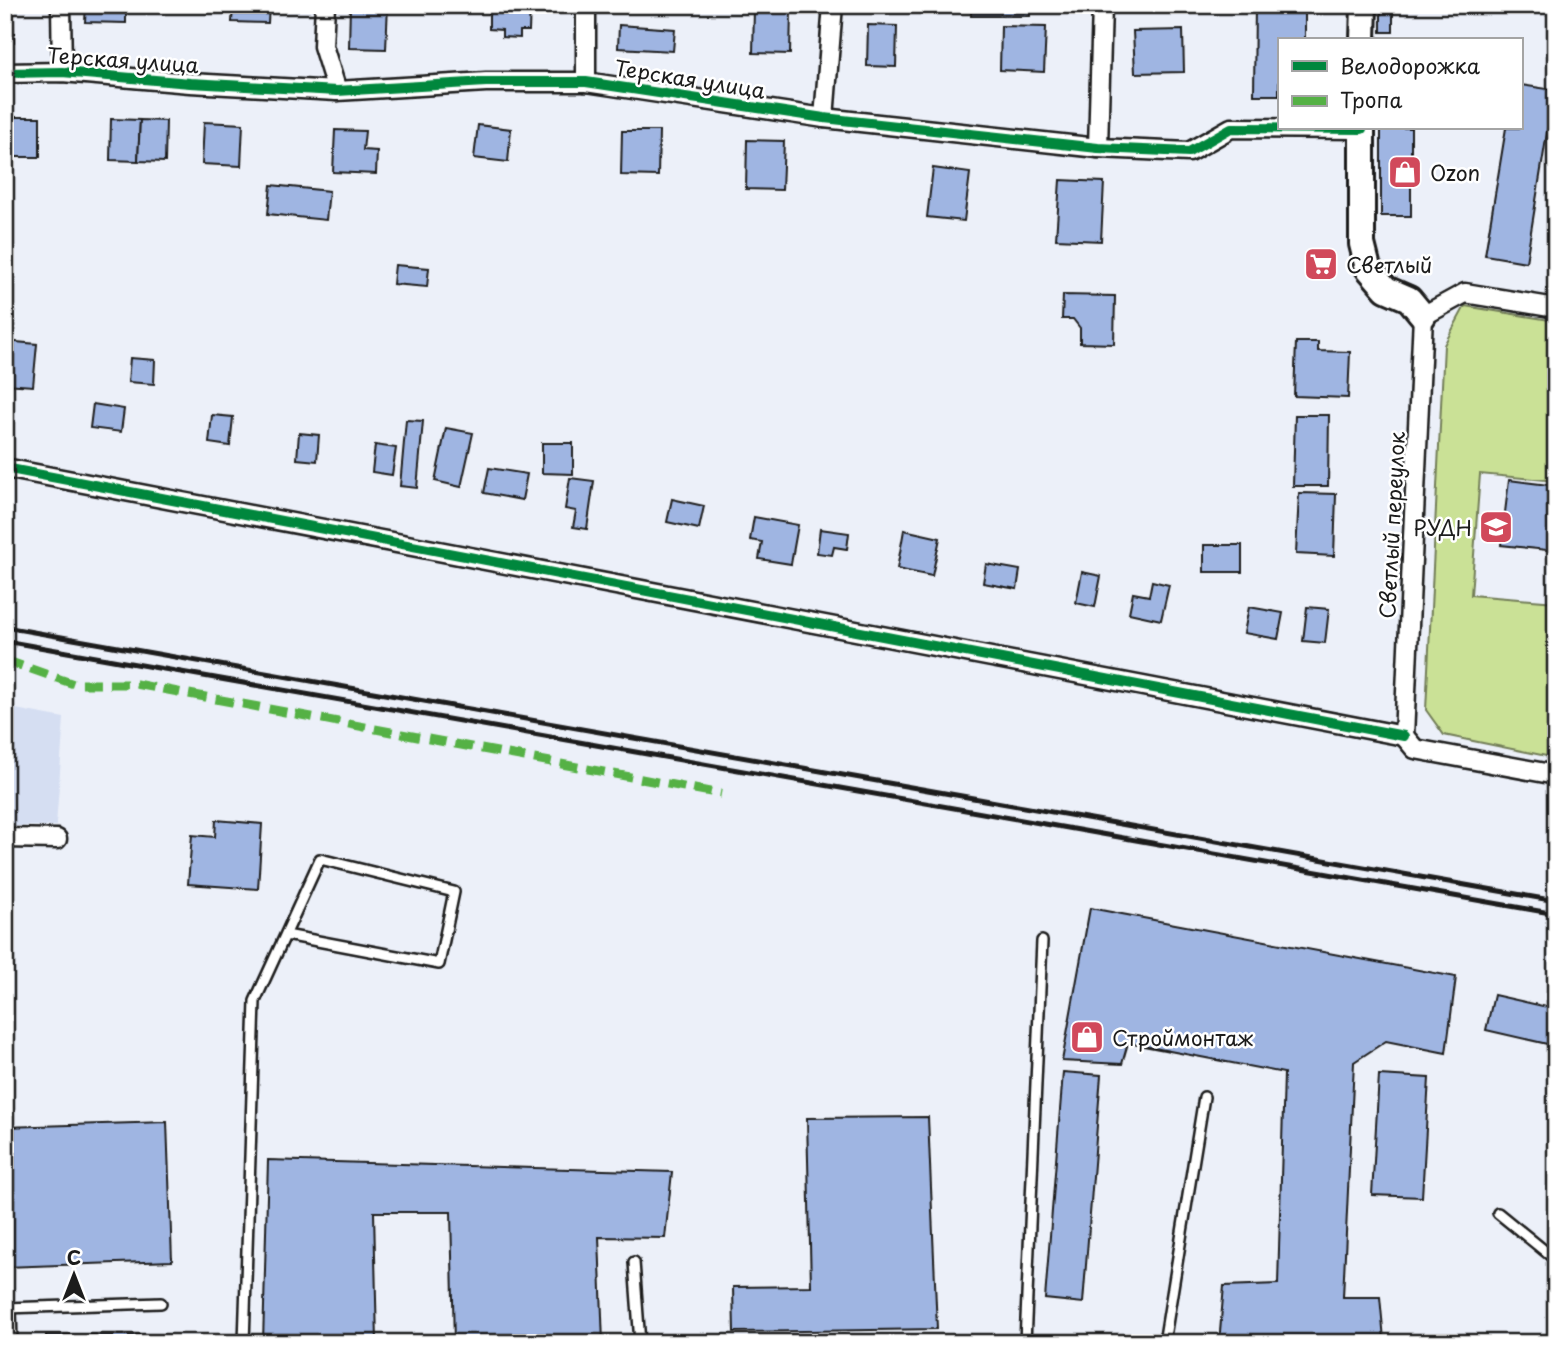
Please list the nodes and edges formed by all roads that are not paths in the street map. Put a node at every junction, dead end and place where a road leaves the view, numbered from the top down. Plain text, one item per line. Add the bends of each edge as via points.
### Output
1 (61, 5) edge
2 (325, 5) edge
3 (586, 5) edge
4 (833, 5) edge
5 (1102, 5) edge
6 (1364, 5) edge
7 (1363, 38) edge
8 (62, 72) junction
9 (5, 73) edge
10 (586, 82) junction
11 (337, 91) junction
12 (824, 118) junction
13 (1278, 128) edge
14 (1362, 130) edge
15 (1098, 148) junction
16 (1556, 308) edge
17 (1423, 316) junction
18 (5, 468) edge
19 (1404, 736) junction
20 (1556, 775) edge
21 (5, 838) edge
22 (57, 839) dead end
23 (286, 935) junction
24 (1042, 941) dead end
25 (1204, 1097) dead end
26 (1498, 1213) dead end
27 (1556, 1260) edge
28 (634, 1262) dead end
29 (161, 1303) dead end
30 (8, 1308) edge
31 (12, 1343) edge
32 (244, 1343) edge
33 (640, 1343) edge
34 (1025, 1343) edge
35 (1164, 1343) edge

1 - 8 street
2 - 11 street via 323,46
3 - 10 street
4 - 12 street
5 - 15 street
6 - 7 street
8 - 9 street, Терская улица
8 - 11 street, Терская улица
10 - 11 street, Терская улица via 486,82
10 - 12 street, Терская улица
12 - 15 street, Терская улица
13 - 15 street, Терская улица via 1231,128 1189,152
14 - 17 street via 1362,244 1368,268 1386,289 1409,299
16 - 17 street via 1465,293
17 - 19 street, Светлый переулок
18 - 19 street
19 - 20 street via 1415,749
21 - 22 street
23 - 23 lane via 320,859 454,892 439,964
23 - 32 lane via 256,1001
24 - 34 lane
25 - 35 lane
26 - 27 lane
28 - 33 lane
29 - 30 lane
30 - 31 lane

